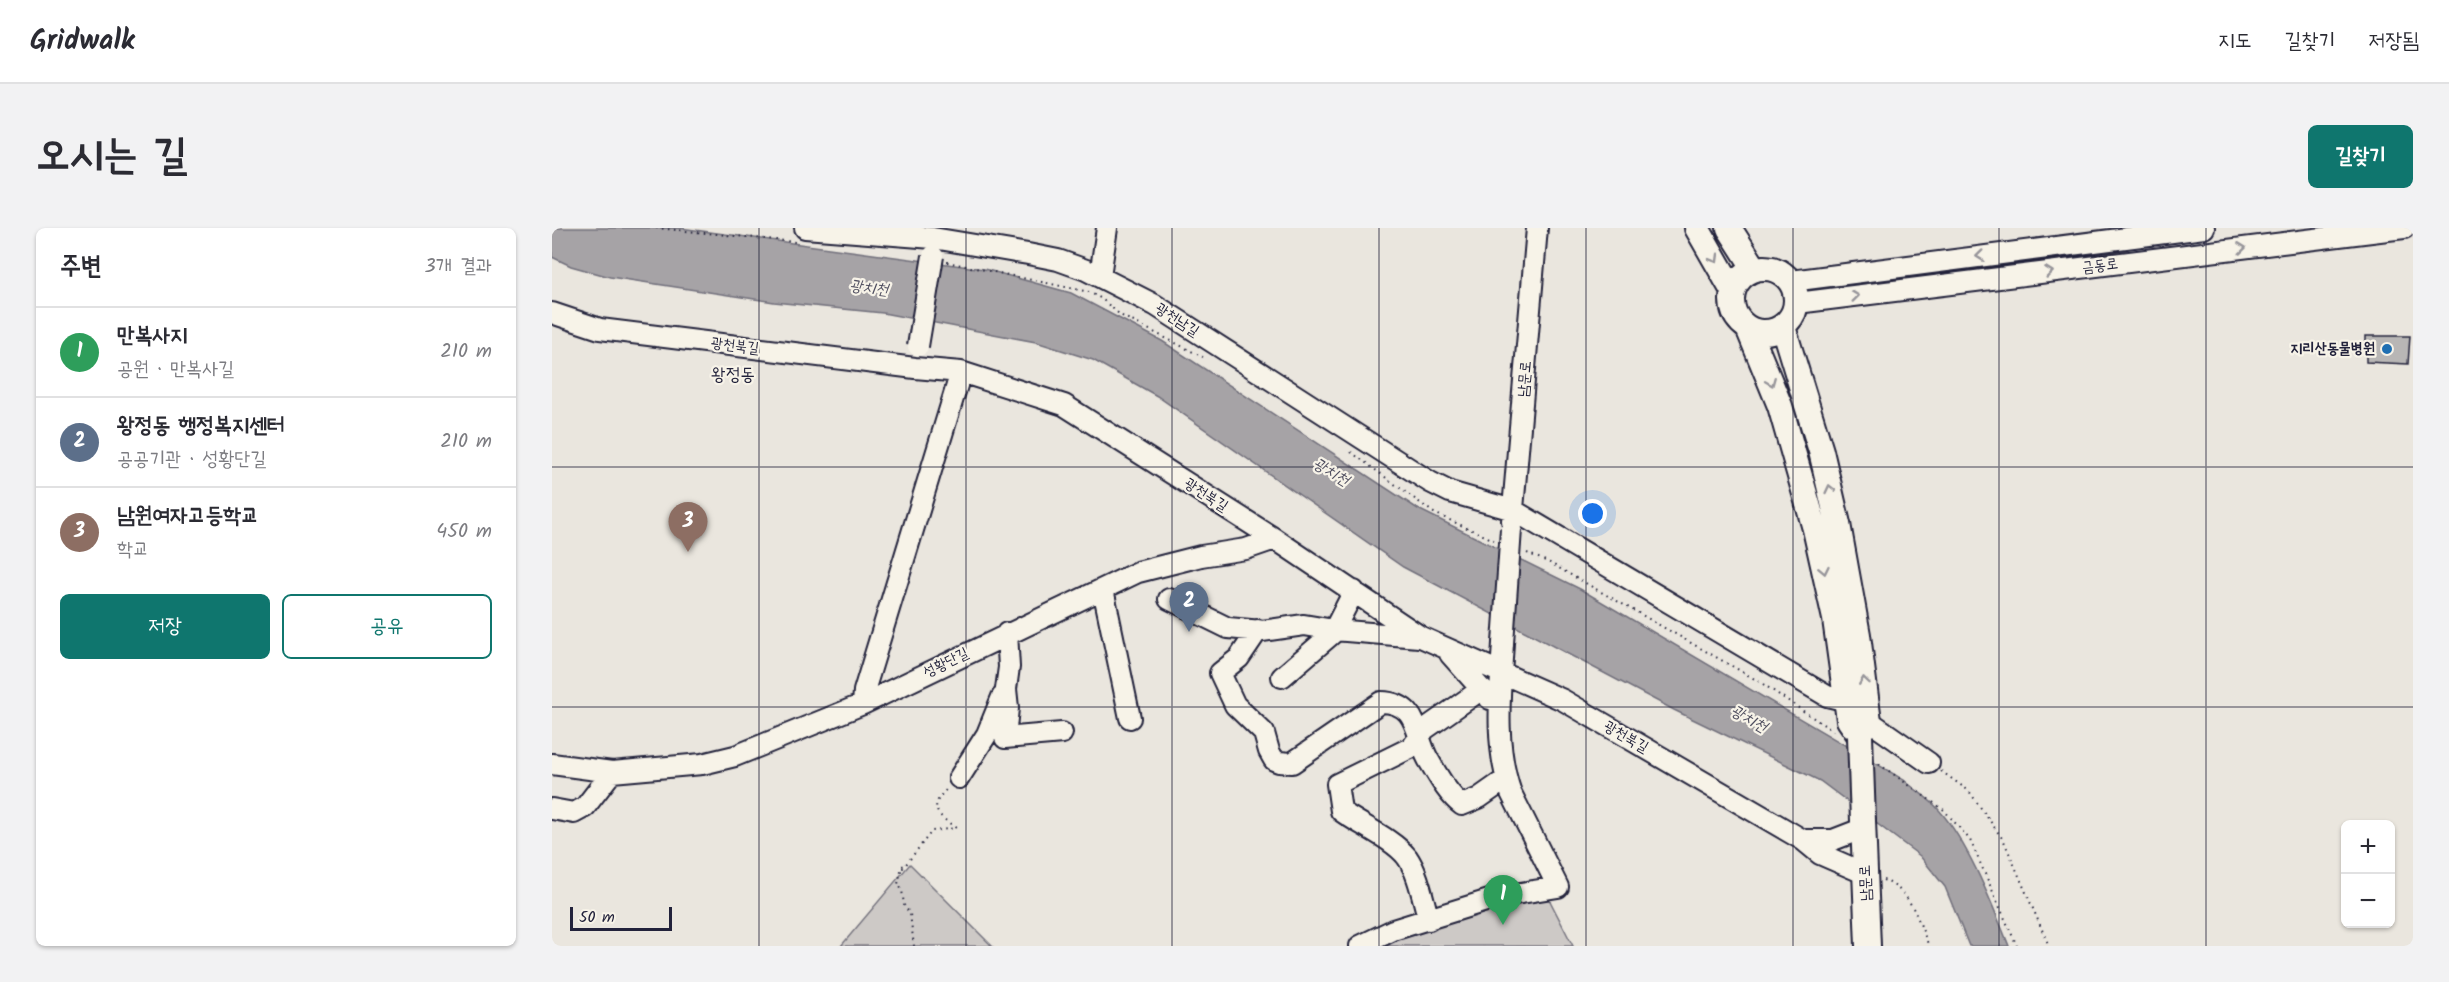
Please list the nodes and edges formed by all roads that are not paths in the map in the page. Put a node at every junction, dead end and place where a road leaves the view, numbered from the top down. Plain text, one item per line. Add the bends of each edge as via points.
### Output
1 (1107, 228) edge
2 (1538, 228) edge
3 (1697, 228) edge
4 (1729, 228) edge
5 (2204, 228) edge
6 (2404, 228) edge
7 (2160, 230) edge
8 (801, 235) edge
9 (935, 246) edge
10 (1755, 269) junction
11 (1100, 276) junction
12 (1733, 291) junction
13 (1794, 292) junction
14 (552, 313) edge
15 (1783, 327) junction
16 (1748, 328) junction
17 (915, 368) junction
18 (962, 372) junction
19 (1826, 526) junction
20 (1508, 527) junction
21 (1275, 539) junction
22 (1103, 589) junction
23 (1354, 591) junction
24 (1169, 599) dead end
25 (1258, 630) junction
26 (1334, 630) junction
27 (1007, 633) junction
28 (1421, 637) junction
29 (1446, 650) junction
30 (1502, 672) junction
31 (1282, 678) dead end
32 (1482, 688) junction
33 (1006, 689) junction
34 (1848, 701) junction
35 (863, 704) junction
36 (1500, 715) junction
37 (1130, 718) dead end
38 (1857, 731) junction
39 (1062, 733) dead end
40 (1420, 737) junction
41 (1929, 763) road end
42 (552, 764) edge
43 (612, 772) junction
44 (959, 778) road end
45 (1506, 779) junction
46 (552, 809) edge
47 (1864, 824) junction
48 (1803, 840) junction
49 (1866, 874) junction
50 (1429, 920) junction
51 (1360, 946) edge
52 (1868, 946) edge

1 - 11 street
2 - 20 street, 남문로
3 -> 12 main road
4 - 10 main road
5 - 7 street, 금동로
13 -> 6 street, 금동로
7 -> 13 street, 금동로
8 - 9 street, 광천남길
9 - 11 street, 광천남길 via 1058,260
9 - 17 street, bridge
10 - 12 main road via 1738,281
10 - 13 main road via 1776,269
11 - 20 street, 광천남길 via 1155,306 1430,482
12 - 16 main road via 1734,312
13 - 15 main road via 1794,314
14 - 17 street, 광천북길 via 600,329
15 - 16 main road via 1769,333
19 -> 15 main road via 1821,451
16 -> 19 main road
17 - 18 street, 광천북길
18 - 21 street, 광천북길 via 1064,405
18 - 35 street
19 -> 34 main road
38 -> 19 main road, 남문로 via 1858,635
20 - 30 street, 남문로, bridge
20 - 34 street, 광천남길 via 1827,696
21 - 22 street, 성황단길 via 1137,572
21 - 23 street, 광천북길
22 - 27 street, 성황단길
22 - 37 street
23 - 26 street
23 - 28 street, 광천북길
24 - 25 street via 1228,627
25 - 26 street via 1304,625
25 - 40 street via 1239,658 1220,673 1235,705 1264,733 1274,760 1292,763 1381,702 1405,709
26 - 28 street
26 - 31 street
27 - 33 street
27 - 35 street, 성황단길
28 - 29 street, 광천북길
29 - 30 street, 광천북길
29 - 32 street
30 - 36 street
30 - 48 street, 광천북길 via 1563,700
32 - 36 street
32 - 40 street via 1425,729
33 - 39 street via 1005,738
33 - 44 street via 987,734
34 - 38 main road via 1849,720
35 - 43 street, 성황단길 via 735,756 702,764
36 - 45 street
38 - 41 street
38 - 47 main road, 남문로, bridge
40 - 45 street via 1428,758 1462,805
40 - 50 street via 1412,747 1337,784 1341,811 1407,858
42 - 43 street, 성황단길
43 - 46 street via 585,807 574,813
45 - 50 street via 1558,887 1502,896
47 - 48 street via 1833,840
47 - 49 main road, 남문로
48 - 49 street, 광천북길 via 1820,854
49 - 52 main road, 남문로
50 - 51 street via 1393,930

